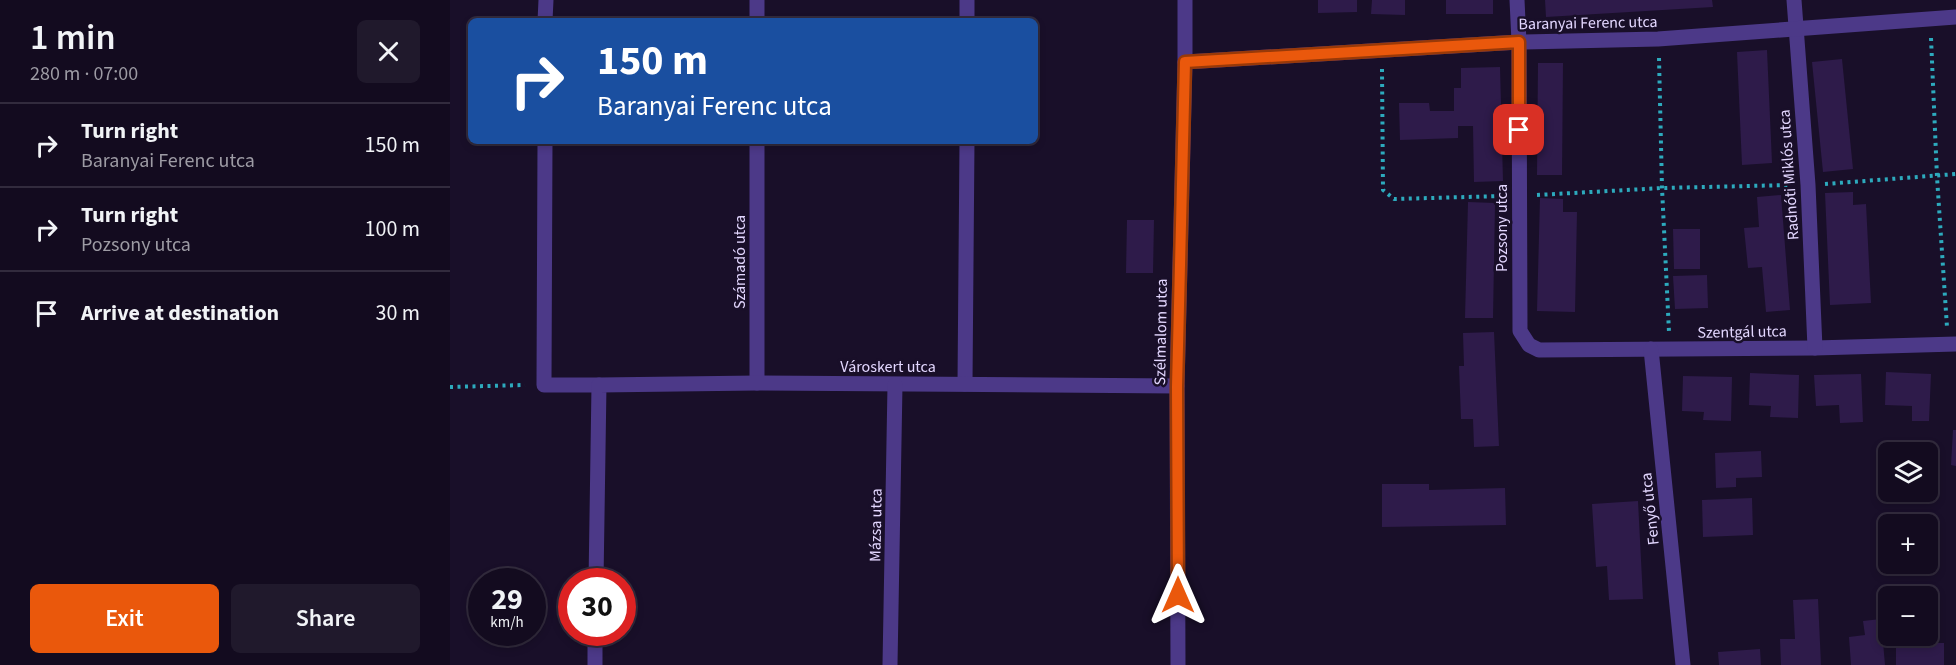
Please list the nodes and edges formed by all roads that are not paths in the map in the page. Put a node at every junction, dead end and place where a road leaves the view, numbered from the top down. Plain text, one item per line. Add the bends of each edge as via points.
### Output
1 (546, 0) edge
2 (757, 0) edge
3 (967, 0) edge
4 (1185, 0) edge
5 (1516, 0) edge
6 (1794, 0) edge
7 (1956, 17) edge
8 (546, 18) edge
9 (757, 18) edge
10 (967, 18) edge
11 (1795, 30) junction
12 (1519, 42) junction
13 (1185, 62) junction
14 (545, 144) edge
15 (757, 144) edge
16 (966, 144) edge
17 (1529, 345) joint
18 (1952, 345) edge
19 (1815, 348) junction
20 (1651, 349) junction
21 (757, 383) junction
22 (965, 384) junction
23 (598, 385) junction
24 (896, 385) junction
25 (1177, 387) junction
26 (596, 568) edge
27 (596, 646) edge
28 (595, 665) edge
29 (890, 665) edge
30 (1178, 665) edge
31 (1683, 665) edge

1 - 8 street
2 - 9 street
3 - 10 street
4 - 13 street, Szélmalom utca
5 - 12 street, Pozsony utca
6 - 11 street, Radnóti Miklós utca
7 - 11 street, Baranyai Ferenc utca
11 - 12 street, Baranyai Ferenc utca via 1659,39
11 - 19 street, Radnóti Miklós utca via 1808,185
12 - 13 street, Baranyai Ferenc utca
12 - 17 street, Pozsony utca via 1520,331
13 - 25 street, Szélmalom utca
14 - 23 street, Városkert utca via 544,385
15 - 21 street, Számadó utca
16 - 22 street
17 - 20 street, Szentgál utca via 1539,350
18 - 19 street, Szentgál utca
19 - 20 street, Szentgál utca
20 - 31 street, Fenyő utca
21 - 23 street, Városkert utca
21 - 24 street, Városkert utca
22 - 24 street, Városkert utca
22 - 25 street, Városkert utca
23 - 26 street
24 - 29 street, Mázsa utca
25 - 30 street, Szélmalom utca
27 - 28 street

